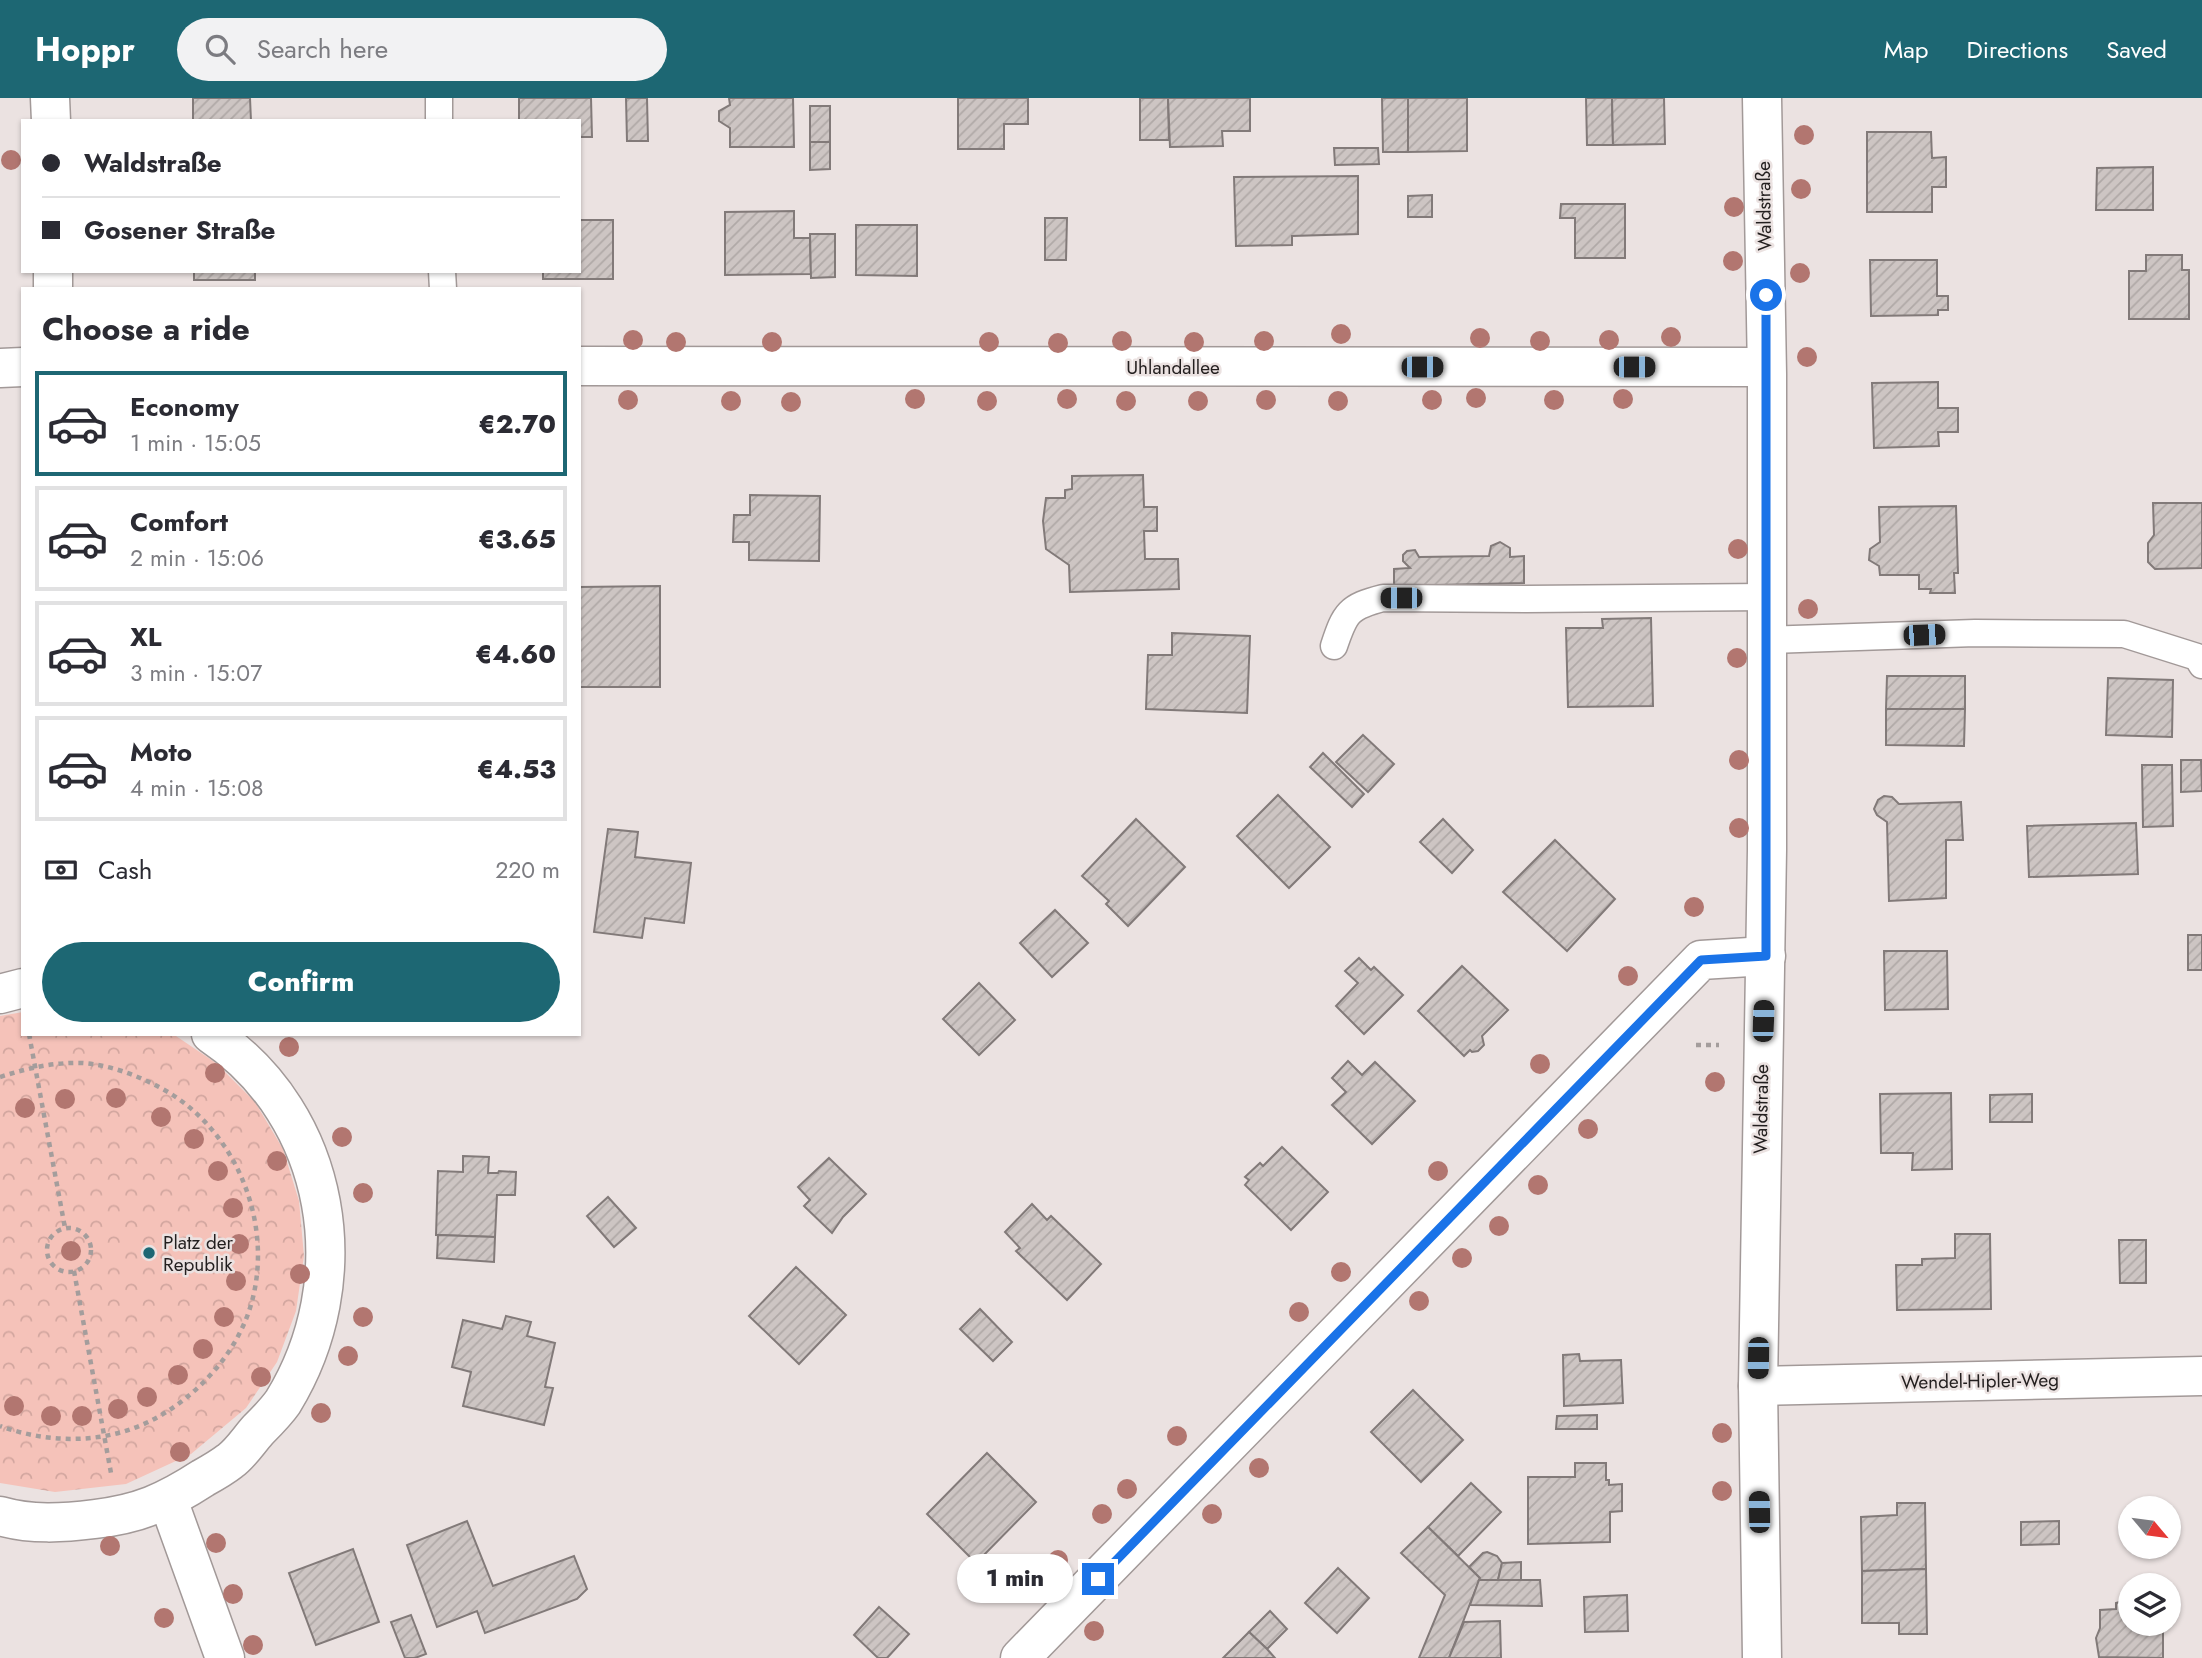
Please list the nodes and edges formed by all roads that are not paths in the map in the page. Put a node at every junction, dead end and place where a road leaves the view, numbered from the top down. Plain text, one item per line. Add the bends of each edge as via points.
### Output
1 (50, 98) edge
2 (439, 98) edge
3 (1762, 98) edge
4 (51, 119) edge
5 (439, 119) edge
6 (581, 366) edge
7 (1766, 367) junction
8 (0, 368) edge
9 (21, 368) edge
10 (1766, 597) junction
11 (1767, 640) junction
12 (1334, 646) dead end
13 (2202, 664) edge
14 (1766, 956) junction
15 (21, 989) edge
16 (0, 994) edge
17 (214, 1036) edge
18 (2202, 1376) edge
19 (1758, 1386) junction
20 (168, 1500) junction
21 (0, 1516) edge
22 (225, 1658) edge
23 (1020, 1658) edge
24 (1762, 1658) edge

1 - 4 street
2 - 5 lane
3 - 7 street, Waldstraße
6 - 7 street, Uhlandallee
7 - 10 street, Waldstraße
8 - 9 street
10 - 11 street, Waldstraße
10 - 12 lane via 1383,598 1360,604 1343,619
11 - 13 lane via 1975,633 2124,634 2197,657
11 - 14 street, Waldstraße
14 - 19 street, Waldstraße
14 - 23 street via 1701,960
15 - 16 street
17 - 20 street via 232,1048 271,1090 302,1139 320,1196 326,1278 318,1323 303,1365 281,1404 232,1460
18 - 19 street, Wendel-Hipler-Weg
19 - 24 street, Waldstraße
20 - 21 street via 120,1516 53,1524
20 - 22 street

